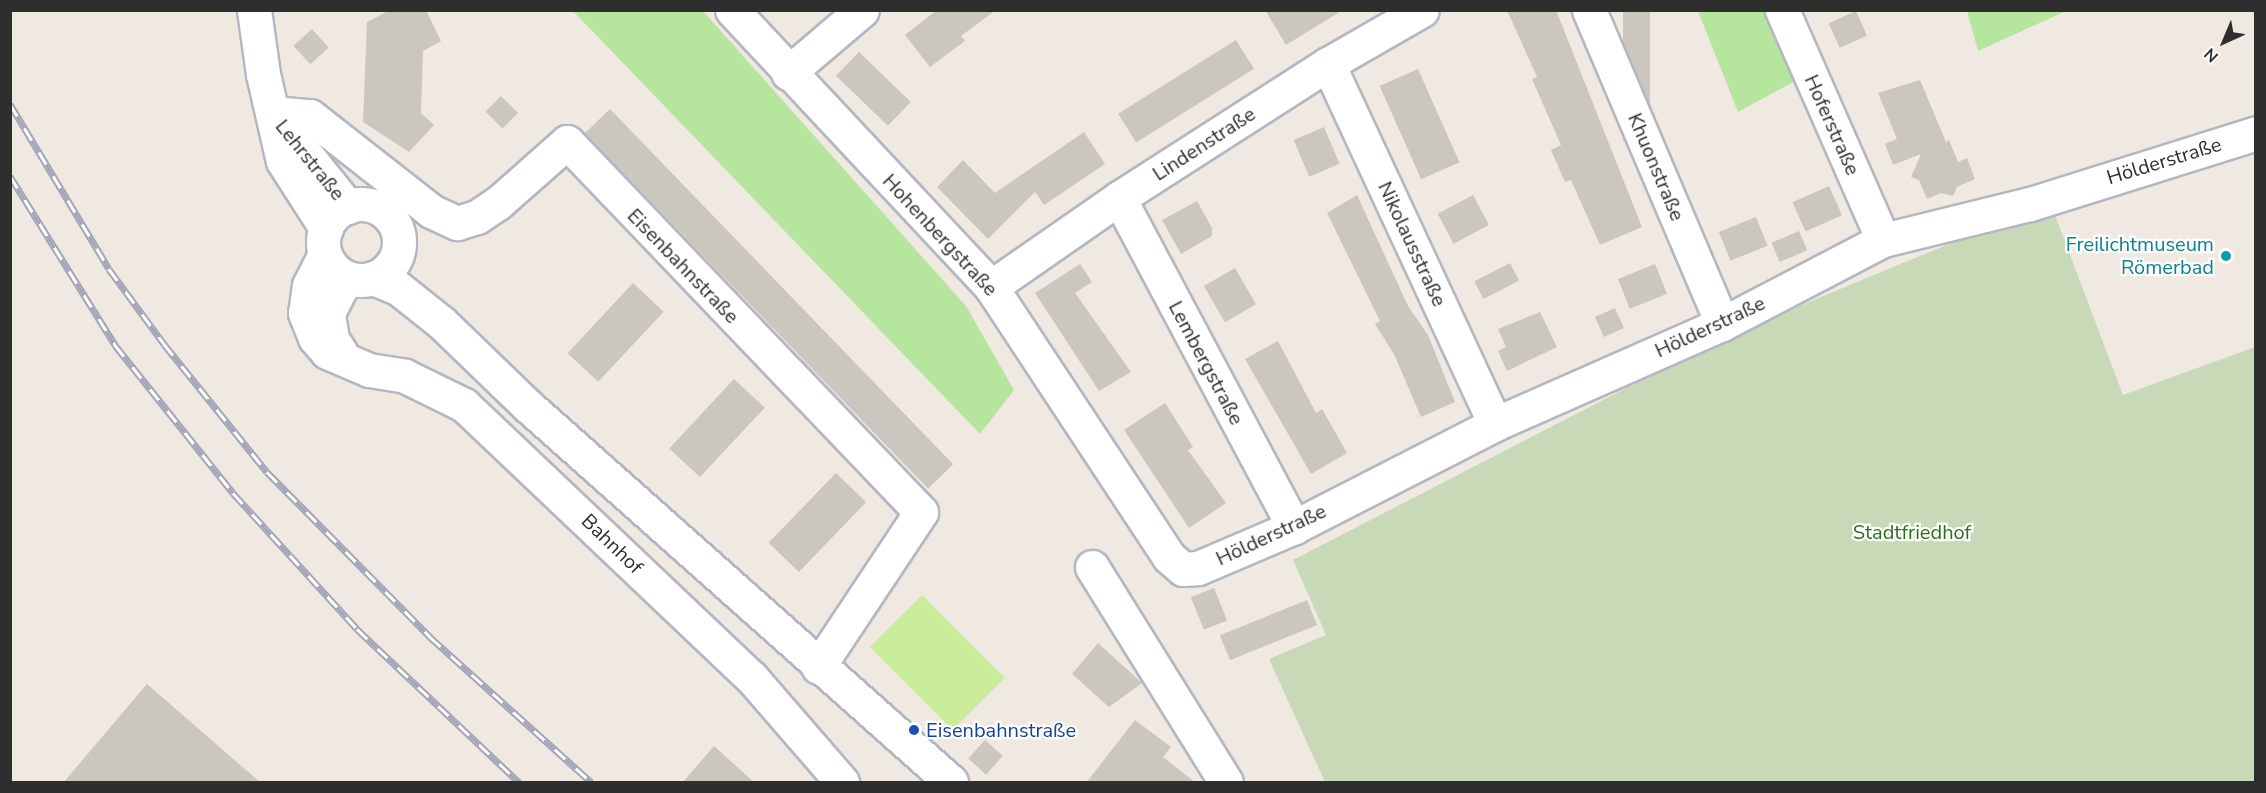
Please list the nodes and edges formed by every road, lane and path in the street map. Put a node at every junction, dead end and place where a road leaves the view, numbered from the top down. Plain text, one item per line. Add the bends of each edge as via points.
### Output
1 (254, 10) edge
2 (732, 10) edge
3 (862, 10) edge
4 (1422, 10) edge
5 (1589, 10) edge
6 (1782, 10) edge
7 (1328, 64) junction
8 (788, 73) junction
9 (272, 112) junction
10 (2256, 133) edge
11 (1119, 198) junction
12 (333, 230) junction
13 (1883, 240) junction
14 (399, 247) junction
15 (362, 278) junction
16 (991, 287) junction
17 (442, 323) junction
18 (1722, 324) junction
19 (345, 360) junction
20 (1496, 424) junction
21 (1294, 527) junction
22 (1092, 567) dead end
23 (1183, 569) joint
24 (818, 667) junction
25 (842, 783) edge
26 (951, 783) edge
27 (1226, 783) edge

1 - 9 street, Lehrstraße
2 - 8 street, Hohenbergstraße
3 - 8 street
4 - 7 street, Lindenstraße
5 - 18 street, Khuonstraße
6 - 13 street, Hoferstraße
7 - 11 street, Lindenstraße
7 - 20 street, Nikolausstraße
8 - 16 street, Hohenbergstraße
9 - 12 street, Lehrstraße
9 - 24 street, Eisenbahnstraße via 310,116 431,211 457,223 477,217 498,203 567,142 921,512
10 - 13 street, Hölderstraße via 2030,204
11 - 16 street, Lindenstraße
11 - 21 street, Lembergstraße
12 - 14 street via 368,205 384,213 397,231
12 - 15 street via 334,268
12 - 19 street, Bahnhof via 309,285 305,313 315,338 327,352
13 - 18 street, Hölderstraße
14 - 15 street via 391,265
14 - 17 street
15 - 17 street via 398,288
15 - 19 street via 341,287 328,313 332,339
16 - 23 street, Hohenbergstraße via 1169,557
17 - 24 street via 528,406
18 - 20 street, Hölderstraße
19 - 25 street, Bahnhof via 369,370 405,376 464,405 752,677
20 - 21 street, Hölderstraße
21 - 23 street, Hölderstraße via 1198,568
22 - 27 street
24 - 26 street

